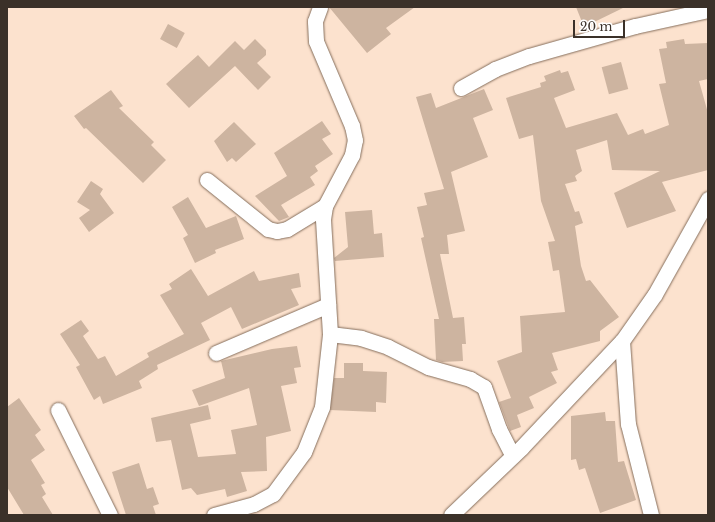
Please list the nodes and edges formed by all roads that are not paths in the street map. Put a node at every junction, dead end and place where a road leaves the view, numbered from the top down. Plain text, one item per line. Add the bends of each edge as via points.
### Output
1 (320, 7) edge
2 (708, 10) edge
3 (461, 88) dead end
4 (207, 180) dead end
5 (708, 199) edge
6 (325, 206) junction
7 (328, 305) junction
8 (330, 334) junction
9 (622, 341) junction
10 (216, 353) dead end
11 (58, 410) dead end
12 (513, 456) junction
13 (110, 515) edge
14 (214, 515) edge
15 (451, 515) edge
16 (651, 515) edge

1 - 6 street via 315,21 316,41 352,126 355,140 352,155
2 - 3 street via 635,26 529,56 495,69
4 - 6 street via 268,229 277,231 287,229
5 - 9 street via 655,294
6 - 7 street via 323,219
7 - 8 street
7 - 10 street
8 - 12 street via 361,338 388,347 428,367 470,379 484,387 499,429
8 - 14 street via 322,407 311,437 297,463 267,499
9 - 12 street
9 - 16 street via 628,424
11 - 13 street
12 - 15 street

